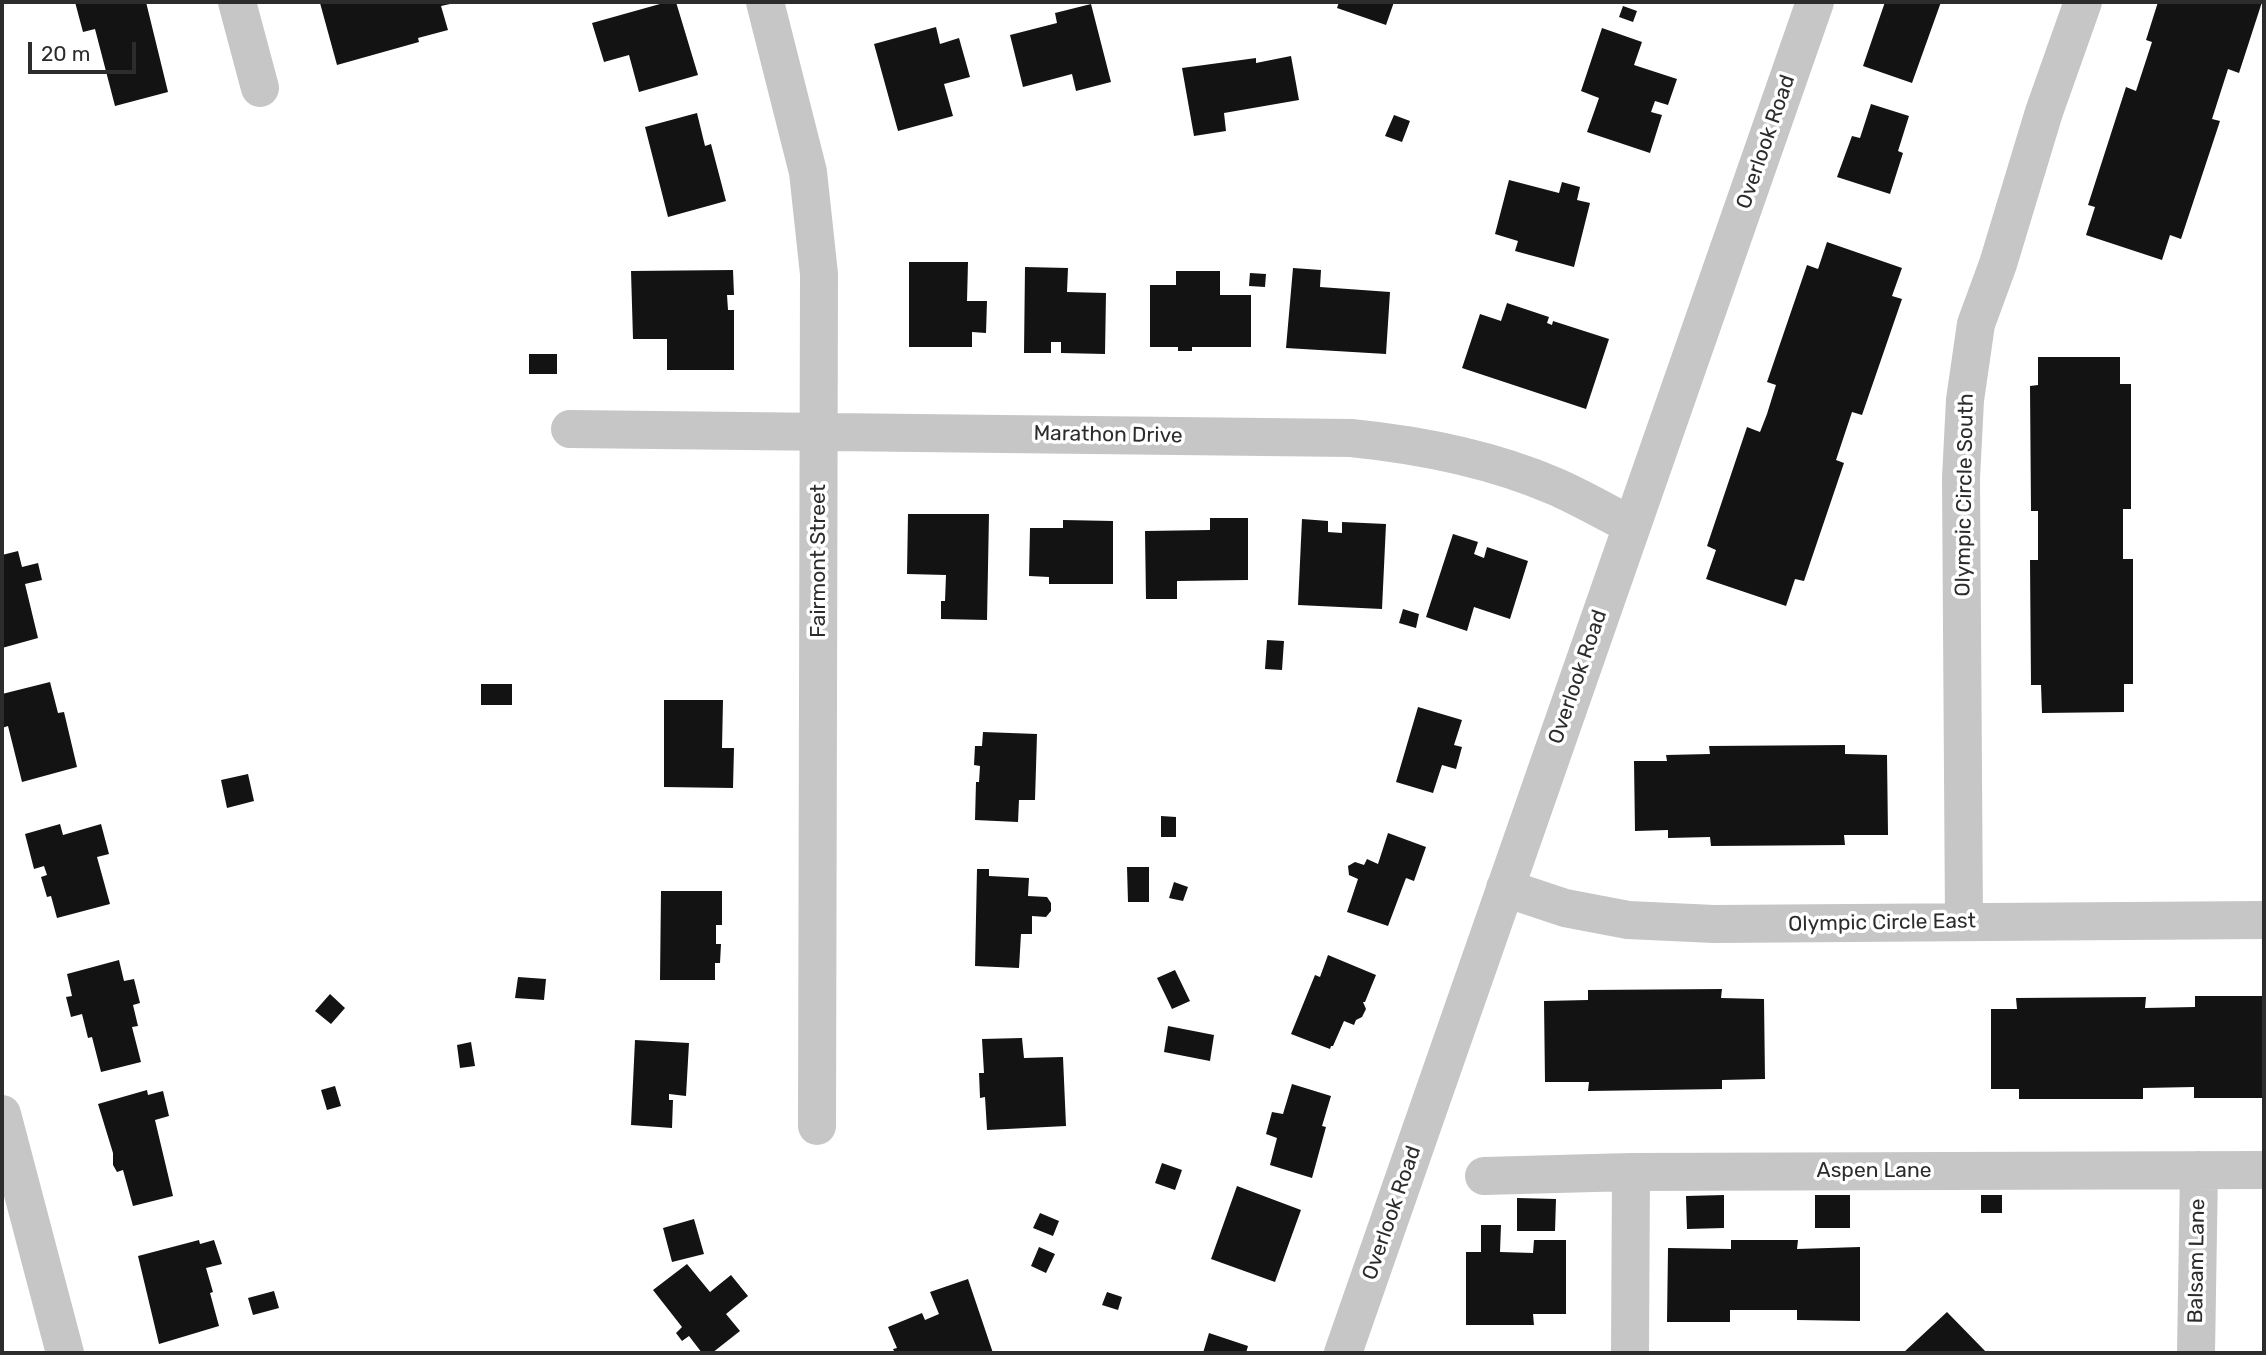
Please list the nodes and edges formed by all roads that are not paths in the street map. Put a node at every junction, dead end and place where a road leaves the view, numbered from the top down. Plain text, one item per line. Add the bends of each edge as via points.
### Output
1 (237, 2) edge
2 (765, 2) edge
3 (1815, 2) edge
4 (2083, 2) edge
5 (260, 88) dead end
6 (570, 429) dead end
7 (819, 431) junction
8 (1631, 525) junction
9 (1505, 888) junction
10 (2264, 920) edge
11 (1964, 922) junction
12 (2, 1114) edge
13 (817, 1126) dead end
14 (2199, 1170) junction
15 (2264, 1170) edge
16 (1631, 1172) junction
17 (1484, 1176) dead end
18 (17, 1237) edge
19 (65, 1353) edge
20 (1343, 1353) edge
21 (1630, 1353) edge
22 (2196, 1353) edge

1 - 5 street
2 - 7 street, Fairmont Street via 808,172 819,274
3 - 8 street, Overlook Road
4 - 11 street, Olympic Circle South via 1976,324 1965,401 1961,478
6 - 7 street, Marathon Drive
7 - 8 street, Marathon Drive via 1351,438 1414,445 1555,486
7 - 13 street, Fairmont Street
8 - 9 street, Overlook Road
9 - 11 street, Olympic Circle East via 1565,908 1628,920 1799,925
9 - 20 street, Overlook Road
10 - 11 street, Olympic Circle East
12 - 18 street
14 - 15 street, Aspen Lane
14 - 16 street, Aspen Lane
14 - 22 street, Balsam Lane
16 - 17 street, Aspen Lane
16 - 21 street
18 - 19 street

